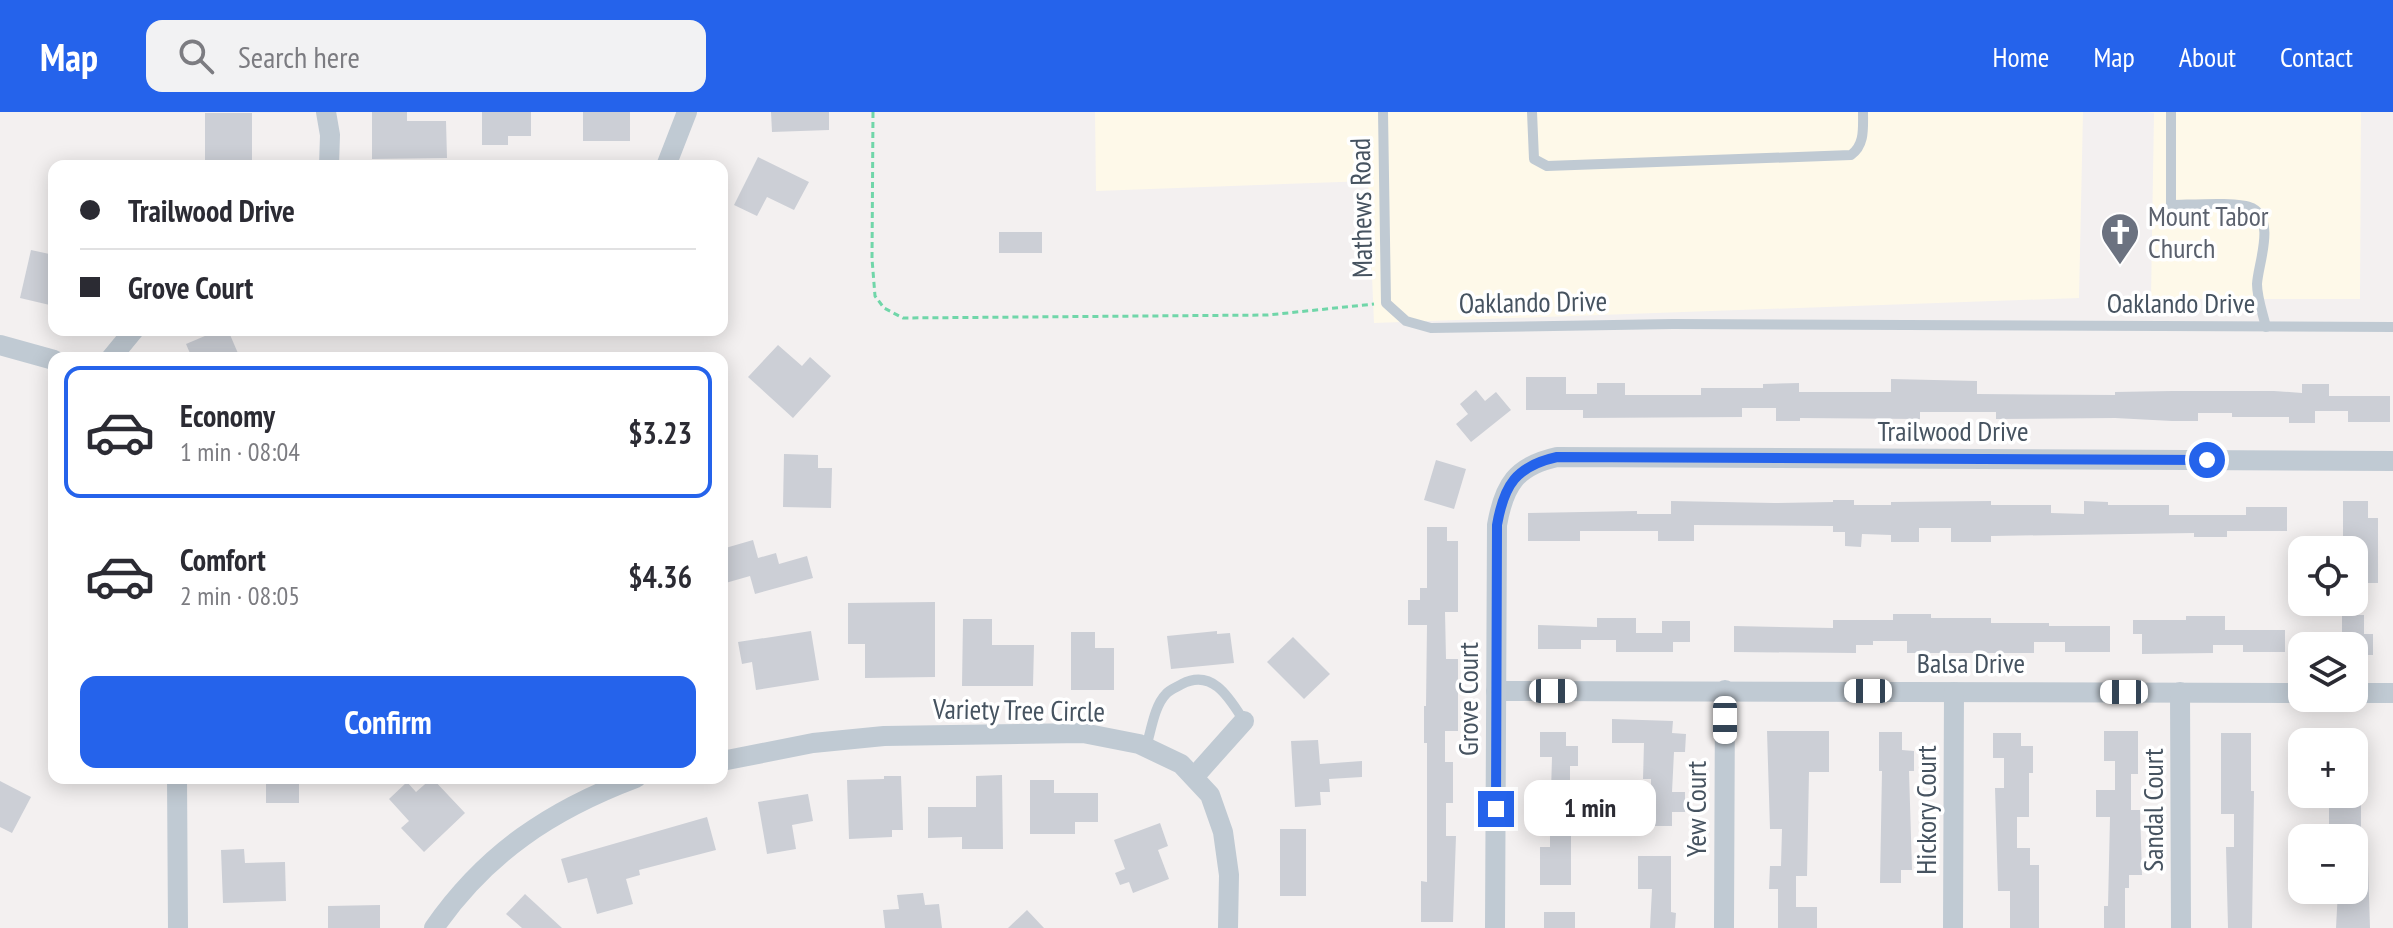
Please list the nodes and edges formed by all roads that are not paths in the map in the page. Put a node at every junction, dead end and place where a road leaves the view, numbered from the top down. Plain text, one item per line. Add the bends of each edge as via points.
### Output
1 (326, 112) edge
2 (687, 112) edge
3 (1383, 112) edge
4 (1532, 112) edge
5 (1863, 112) edge
6 (2171, 112) edge
7 (329, 160) edge
8 (668, 160) edge
9 (1386, 303) joint
10 (2266, 327) junction
11 (2393, 327) edge
12 (129, 336) edge
13 (0, 345) edge
14 (116, 352) edge
15 (48, 358) edge
16 (2393, 461) edge
17 (1518, 475) joint
18 (1725, 690) junction
19 (1496, 691) junction
20 (1954, 692) junction
21 (2180, 692) junction
22 (2288, 693) edge
23 (2368, 693) edge
24 (2393, 693) edge
25 (1244, 721) joint
26 (1146, 747) junction
27 (728, 760) edge
28 (1194, 777) junction
29 (177, 784) edge
30 (620, 784) edge
31 (1724, 927) edge
32 (178, 928) edge
33 (434, 928) edge
34 (1228, 928) edge
35 (1495, 928) edge
36 (1953, 928) edge
37 (2181, 928) edge

1 - 7 street
2 - 8 street
3 - 9 lane, Mathews Road
4 - 5 lane via 1534,159 1547,166 1851,155 1863,136
6 - 10 lane via 2171,205 2239,205 2260,217 2264,230 2257,287
9 - 10 lane, Oaklando Drive via 1406,321 1431,328
10 - 11 lane, Oaklando Drive
12 - 14 street
13 - 15 street
16 - 17 street, Trailwood Drive via 1557,457
17 - 19 street, Grove Court via 1502,496 1497,525
18 - 19 street, Balsa Drive
18 - 20 street, Balsa Drive
18 - 31 street, Yew Court
19 - 35 street, Grove Court
20 - 21 street, Balsa Drive
20 - 36 street, Hickory Court
21 - 22 street, Balsa Drive
21 - 37 street, Sandal Court
23 - 24 street
25 - 26 lane via 1224,690 1208,680 1189,680 1166,693
25 - 28 street
26 - 27 street, Variety Tree Circle via 1083,733 884,736
26 - 28 street, Variety Tree Circle via 1181,764
28 - 34 street, Variety Tree Circle via 1210,795 1223,832
29 - 32 street
30 - 33 street via 548,818 509,846

